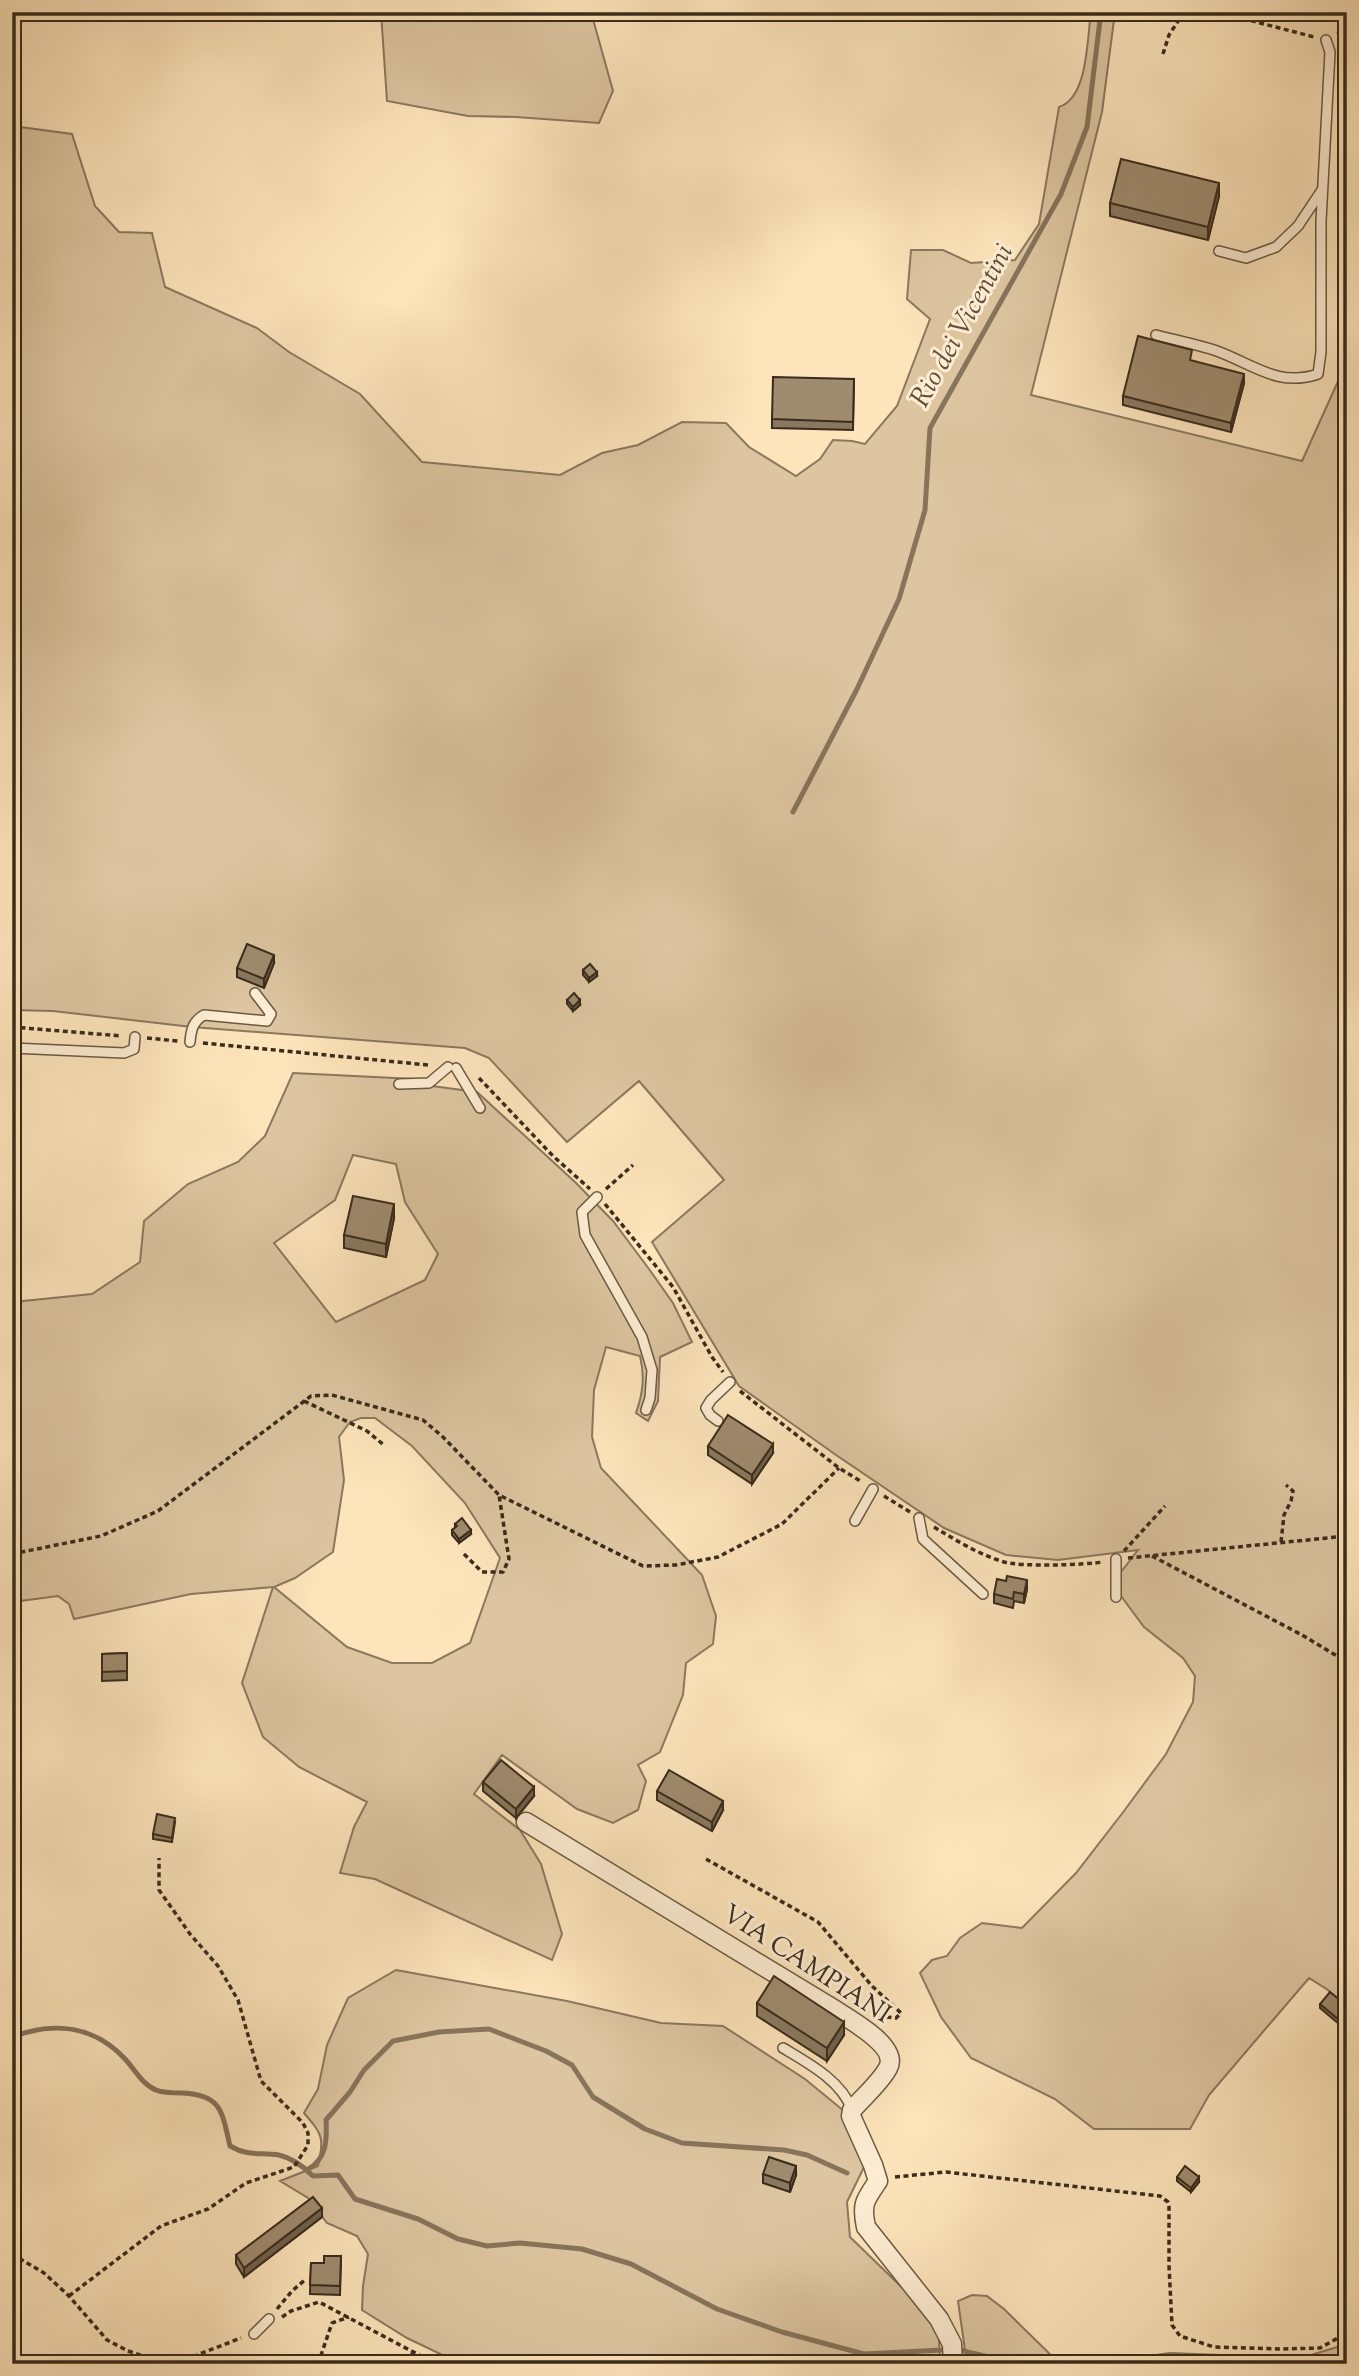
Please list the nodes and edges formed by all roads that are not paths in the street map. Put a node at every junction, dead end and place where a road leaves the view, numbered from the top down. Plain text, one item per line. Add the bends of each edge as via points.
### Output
1 (1326, 40) road end
2 (1323, 189) junction
3 (1219, 251) dead end
4 (1156, 335) dead end
5 (255, 993) dead end
6 (135, 1037) road end
7 (190, 1042) road end
8 (12, 1048) edge
9 (399, 1084) dead end
10 (480, 1108) dead end
11 (597, 1197) road end
12 (730, 1382) road end
13 (646, 1410) dead end
14 (718, 1421) dead end
15 (873, 1489) road end
16 (919, 1518) road end
17 (855, 1521) dead end
18 (1116, 1559) road end
19 (983, 1594) dead end
20 (1116, 1597) dead end
21 (526, 1822) dead end
22 (783, 2048) dead end
23 (852, 2110) junction
24 (269, 2319) road end
25 (254, 2334) road end
26 (953, 2364) edge

1 - 2 lane via 1330,52
2 - 3 lane via 1298,226 1276,247 1246,258
2 - 4 lane via 1318,374 1303,380 1279,378 1214,350
5 - 7 lane via 271,1014 267,1021 204,1015 192,1027
6 - 8 lane via 134,1049 124,1053
9 - 10 lane via 429,1083 452,1068
11 - 13 lane via 582,1212 586,1235 642,1337 652,1370
12 - 14 lane via 706,1408
15 - 17 lane
16 - 19 lane via 923,1539
18 - 20 lane
21 - 23 street, VIA CAMPIANI via 868,2031 890,2056 889,2066
22 - 23 lane via 838,2087
23 - 26 street via 877,2181 864,2201 866,2227 939,2319 952,2344
24 - 25 lane

